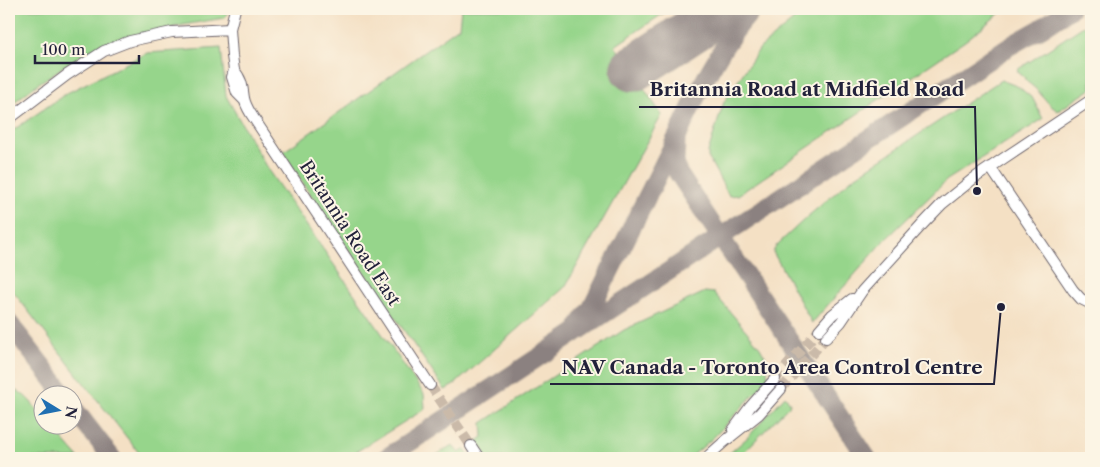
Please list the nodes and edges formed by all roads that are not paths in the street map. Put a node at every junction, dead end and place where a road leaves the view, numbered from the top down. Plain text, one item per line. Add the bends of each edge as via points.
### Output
1 (235, 9) edge
2 (230, 29) junction
3 (1091, 100) edge
4 (9, 119) edge
5 (990, 167) junction
6 (1091, 304) edge
7 (822, 334) tunnel mouth
8 (775, 379) tunnel mouth
9 (430, 385) tunnel mouth
10 (781, 389) tunnel mouth
11 (724, 442) junction
12 (471, 446) tunnel mouth
13 (479, 458) edge
14 (706, 458) edge

1 - 2 street, Britannia Road East
2 - 4 street via 172,32 104,50
2 - 9 street, Britannia Road East via 234,70 240,76 244,100 251,114
3 - 5 street
5 - 6 street via 1073,290
5 - 7 street via 942,204 862,291 840,322
8 - 11 street
10 - 11 street via 759,414
11 - 14 street
12 - 13 street

